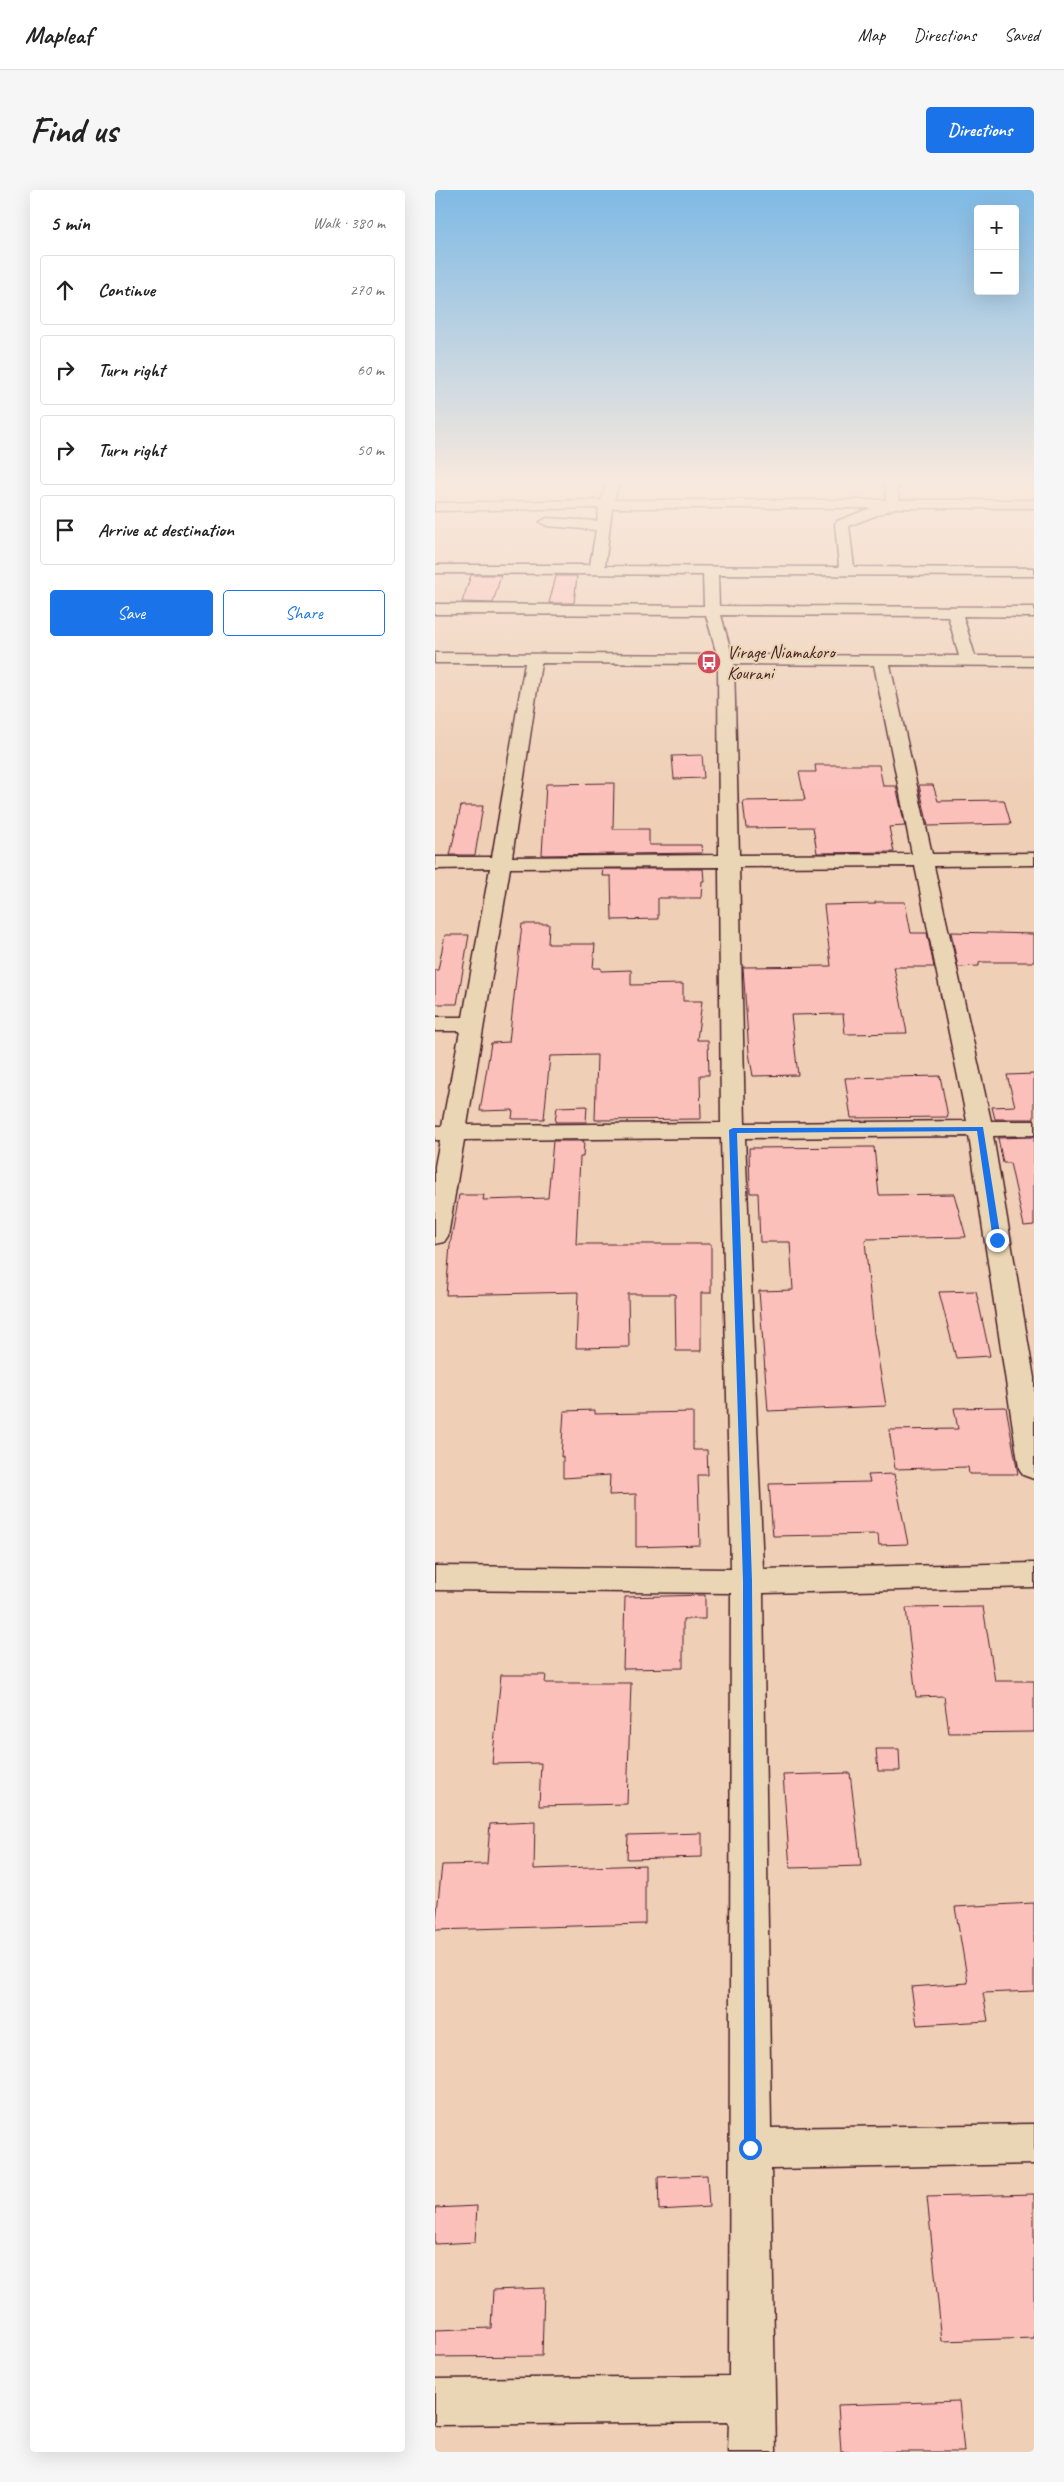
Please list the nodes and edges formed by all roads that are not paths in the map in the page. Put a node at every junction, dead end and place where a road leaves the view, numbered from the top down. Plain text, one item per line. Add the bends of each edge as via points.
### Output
1 (711, 586) edge
2 (435, 609) edge
3 (712, 610) junction
4 (954, 611) junction
5 (1034, 612) edge
6 (435, 658) edge
7 (534, 659) junction
8 (726, 660) junction
9 (881, 660) junction
10 (968, 660) junction
11 (1034, 661) edge
12 (1034, 859) edge
13 (923, 860) junction
14 (730, 861) junction
15 (435, 863) edge
16 (501, 863) junction
17 (435, 1024) edge
18 (472, 1024) junction
19 (980, 1128) junction
20 (1034, 1128) edge
21 (733, 1130) junction
22 (444, 1133) edge
23 (435, 1236) edge
24 (1034, 1468) edge
25 (1034, 1575) edge
26 (435, 1578) edge
27 (747, 1581) junction
28 (1034, 2144) edge
29 (750, 2148) junction
30 (752, 2399) junction
31 (435, 2402) edge
32 (753, 2452) edge

1 - 3 street
2 - 3 street
3 - 4 street
3 - 8 street
4 - 5 street
4 - 10 street
6 - 7 street
7 - 8 street
7 - 16 street
8 - 9 street
8 - 14 street
9 - 10 street
9 - 13 street
10 - 11 street
12 - 13 street
13 - 14 street
13 - 19 street
14 - 16 street
14 - 21 street
15 - 16 street
16 - 18 street
17 - 18 street
18 - 22 street
19 - 20 street
19 - 21 street
19 - 24 street
21 - 22 street
21 - 27 street
22 - 23 street
25 - 27 street
26 - 27 street
27 - 29 street
28 - 29 street
29 - 30 street
30 - 31 street
30 - 32 street

